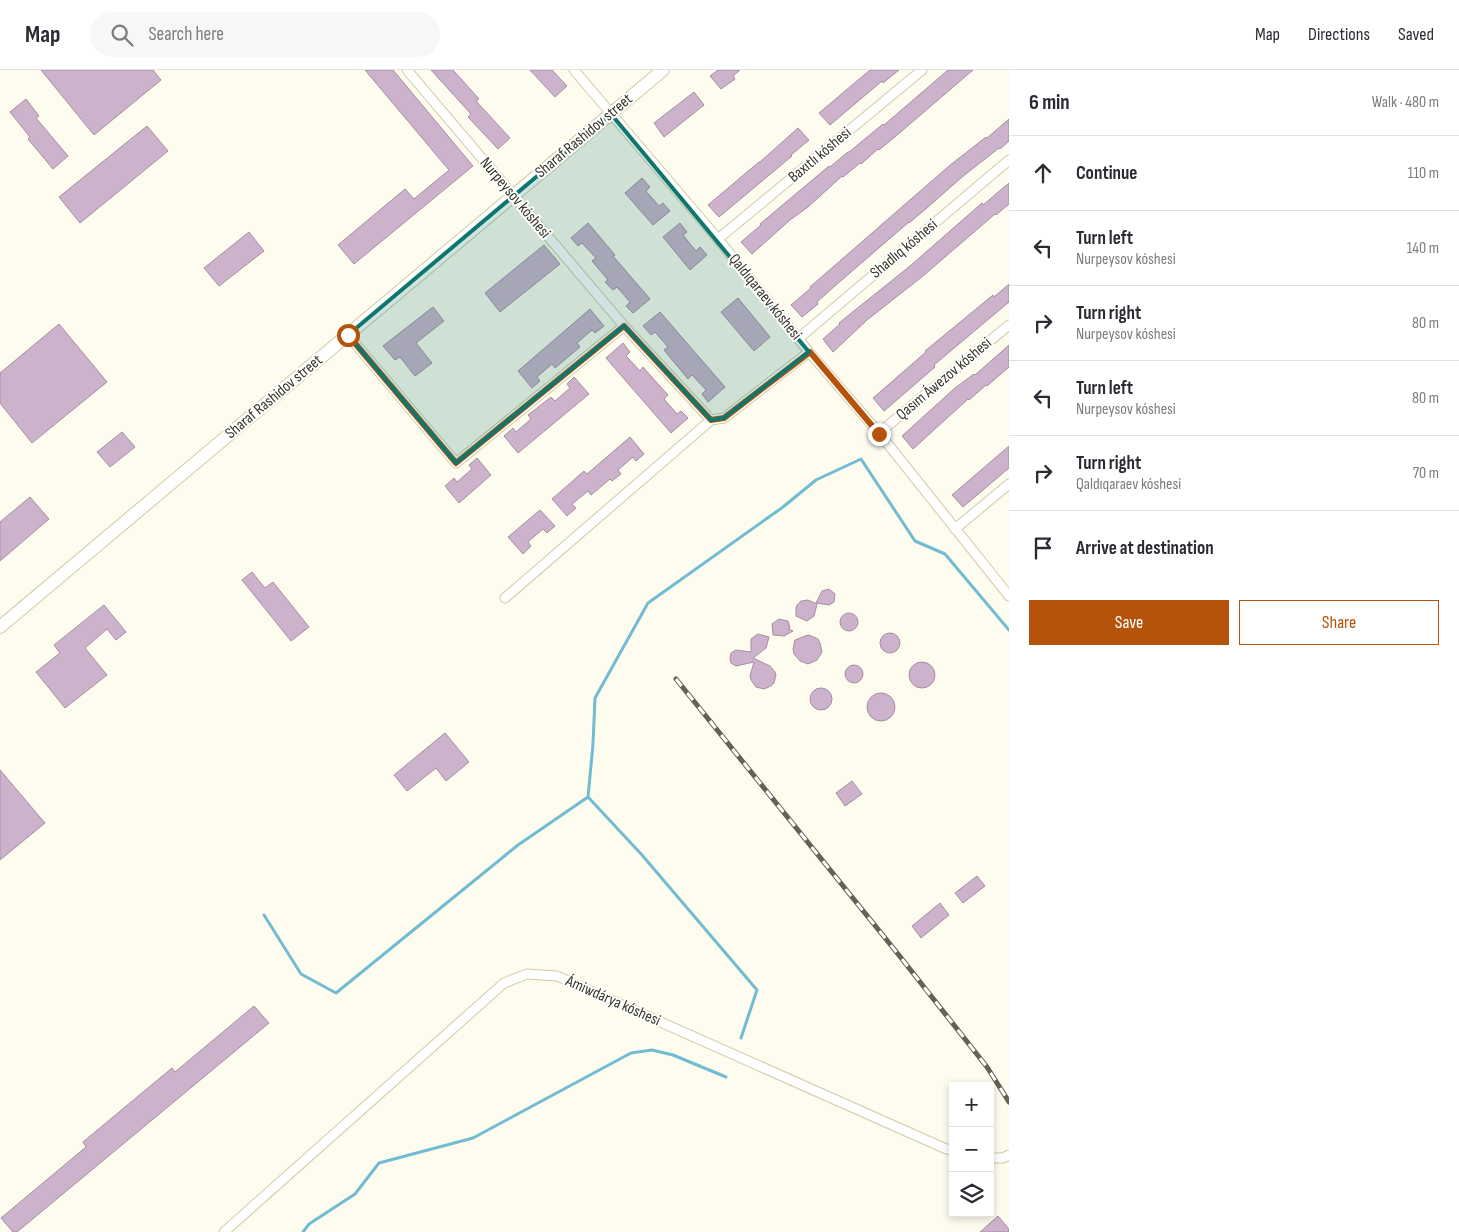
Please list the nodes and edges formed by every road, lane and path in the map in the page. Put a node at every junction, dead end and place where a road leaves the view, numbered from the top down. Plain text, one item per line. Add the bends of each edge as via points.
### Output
1 (407, 70) edge
2 (574, 70) edge
3 (663, 70) edge
4 (922, 70) edge
5 (610, 114) junction
6 (1009, 160) edge
7 (513, 196) junction
8 (718, 239) junction
9 (1009, 325) edge
10 (624, 326) junction
11 (348, 335) junction
12 (799, 338) junction
13 (810, 352) junction
14 (711, 420) junction
15 (879, 434) junction
16 (1009, 484) edge
17 (955, 529) junction
18 (1009, 596) edge
19 (505, 598) dead end
20 (0, 627) edge
21 (949, 1150) edge
22 (1009, 1155) edge
23 (994, 1158) edge
24 (224, 1232) edge

1 - 7 street, Nurpeysov kóshesi
2 - 5 street, Qaldıqaraev kóshesi
3 - 5 street, Sharaf Rashidov street
4 - 8 street, Baxıtlı kóshesi
5 - 7 street, Sharaf Rashidov street
5 - 8 street, Qaldıqaraev kóshesi
6 - 12 street, Shadlıq kóshesi
7 - 10 street, Nurpeysov kóshesi
7 - 11 street, Sharaf Rashidov street
8 - 12 street, Qaldıqaraev kóshesi
9 - 15 street, Qasım Áwezov kóshesi
10 - 11 street via 456,463
10 - 14 street, Nurpeysov kóshesi
11 - 20 street, Sharaf Rashidov street
12 - 13 street, Qaldıqaraev kóshesi
13 - 14 street via 724,418
13 - 15 street, Qaldıqaraev kóshesi
14 - 19 street
15 - 17 street, Qaldıqaraev kóshesi
16 - 17 street
17 - 18 street, Qaldıqaraev kóshesi
21 - 24 street, Ámiwdárya kóshesi via 557,976 527,974 504,983
22 - 23 street

